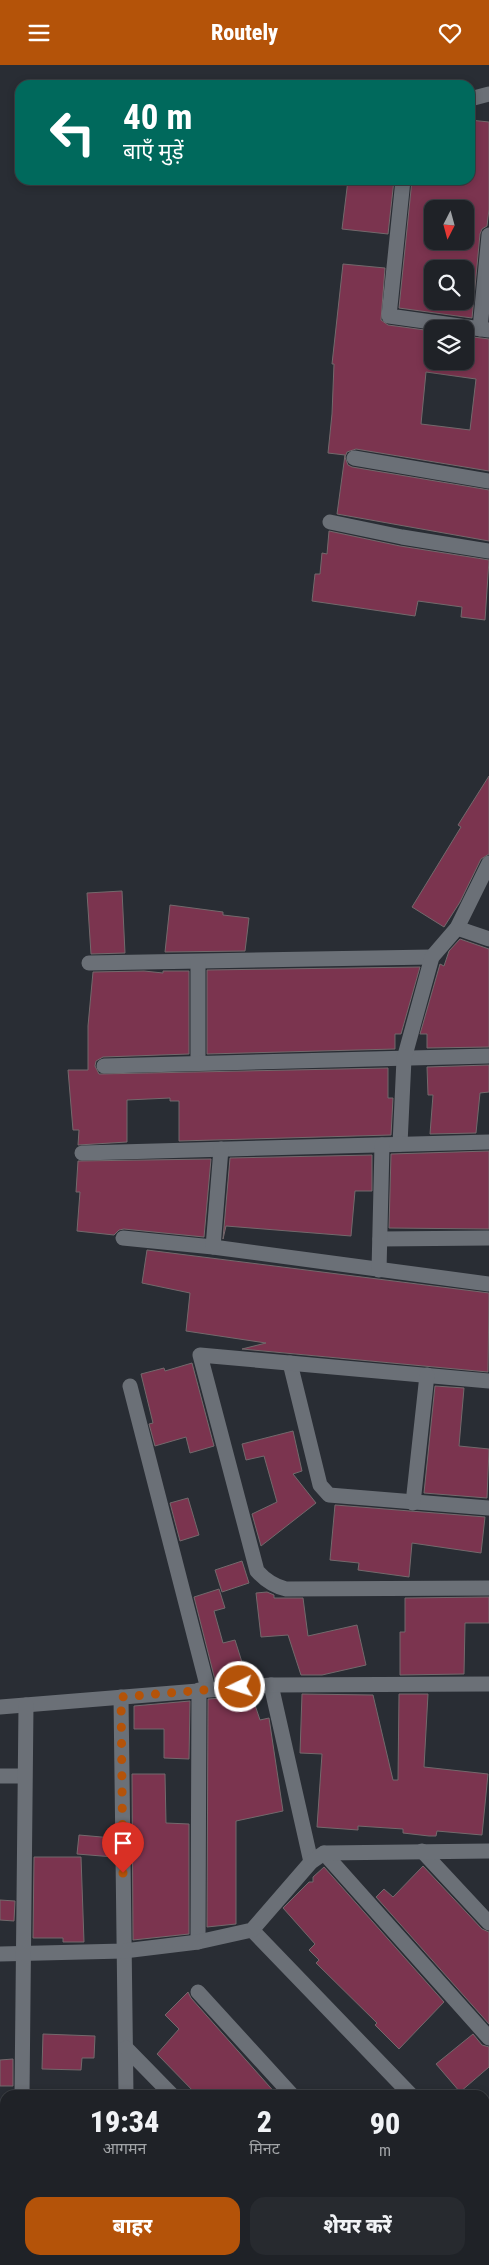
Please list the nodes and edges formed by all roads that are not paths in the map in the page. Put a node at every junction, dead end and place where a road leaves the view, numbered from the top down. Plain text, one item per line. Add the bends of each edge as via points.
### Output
1 (489, 94) edge
2 (475, 98) edge
3 (402, 185) edge
4 (489, 235) edge
5 (485, 330) edge
6 (354, 458) dead end
7 (489, 481) edge
8 (330, 522) dead end
9 (489, 551) edge
10 (489, 863) edge
11 (457, 928) junction
12 (489, 939) edge
13 (432, 957) junction
14 (89, 963) dead end
15 (198, 963) junction
16 (489, 1056) edge
17 (404, 1059) junction
18 (198, 1063) junction
19 (104, 1066) dead end
20 (489, 1142) edge
21 (400, 1144) junction
22 (382, 1145) junction
23 (221, 1149) junction
24 (82, 1153) dead end
25 (123, 1238) dead end
26 (489, 1238) edge
27 (380, 1239) junction
28 (213, 1247) junction
29 (379, 1270) junction
30 (489, 1284) edge
31 (290, 1363) junction
32 (426, 1375) junction
33 (489, 1381) edge
34 (130, 1386) dead end
35 (413, 1503) junction
36 (489, 1508) edge
37 (489, 1588) edge
38 (489, 1684) edge
39 (271, 1685) junction
40 (203, 1689) junction
41 (121, 1697) junction
42 (26, 1705) junction
43 (0, 1707) edge
44 (24, 1775) junction
45 (0, 1776) edge
46 (422, 1851) junction
47 (489, 1851) edge
48 (324, 1853) junction
49 (311, 1862) junction
50 (489, 1923) edge
51 (252, 1930) junction
52 (198, 1942) junction
53 (124, 1951) junction
54 (23, 1953) junction
55 (0, 1954) edge
56 (198, 1992) dead end
57 (489, 2038) edge
58 (126, 2048) junction
59 (22, 2090) edge
60 (126, 2090) edge
61 (167, 2090) edge
62 (287, 2090) edge
63 (405, 2090) edge

1 - 2 street
3 - 5 street via 388,316
4 - 5 street
6 - 7 street
8 - 9 street
10 - 11 street
11 - 12 street
11 - 13 street
13 - 15 street
13 - 17 street
14 - 15 street
15 - 18 street
16 - 17 street
17 - 18 street
17 - 21 street
18 - 19 street
20 - 21 street
21 - 22 street
22 - 23 street
22 - 27 street
23 - 24 street
23 - 28 street
25 - 28 street
26 - 27 street
27 - 29 street
28 - 29 street
29 - 30 street
31 - 32 street
31 - 35 street via 320,1485 325,1492
31 - 37 street via 200,1355 257,1571 263,1579 275,1587 286,1589
32 - 33 street
32 - 35 street
34 - 40 street
35 - 36 street
38 - 39 street
39 - 40 street
39 - 49 street
40 - 41 street
40 - 52 street
41 - 42 street
41 - 53 street
42 - 43 street
42 - 44 street
44 - 45 street
44 - 54 street
46 - 47 street
46 - 48 street
46 - 50 street
48 - 49 street
48 - 57 street
49 - 51 street
51 - 52 street
51 - 63 street
52 - 53 street
53 - 54 street
53 - 58 street
54 - 55 street
54 - 59 street
56 - 62 street
58 - 60 street
58 - 61 street

